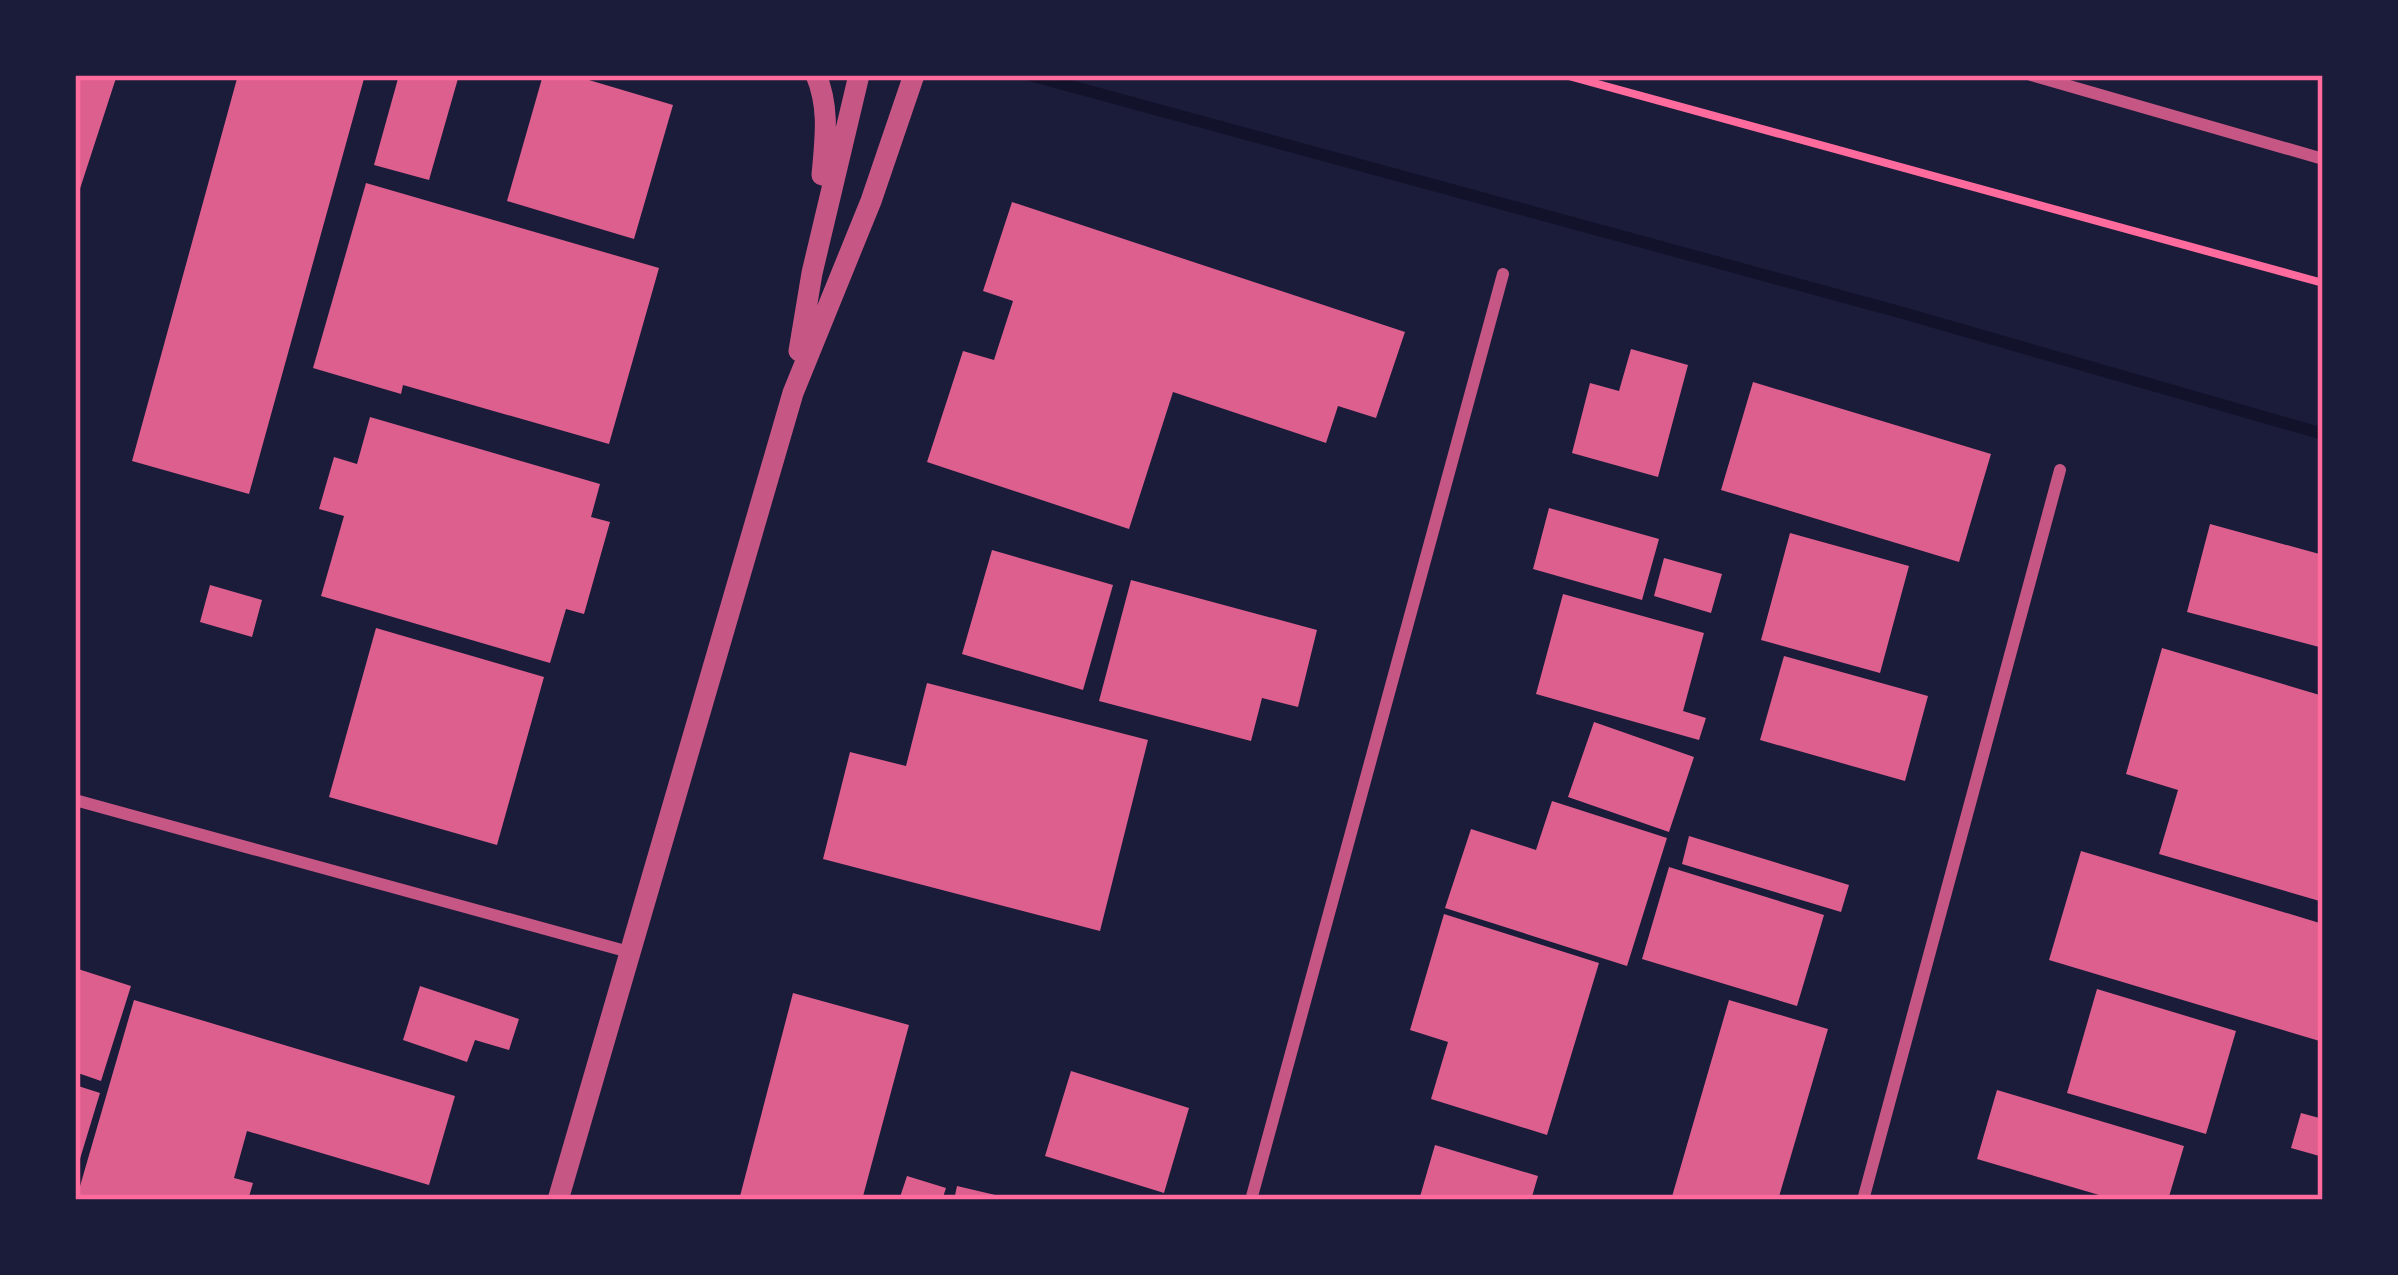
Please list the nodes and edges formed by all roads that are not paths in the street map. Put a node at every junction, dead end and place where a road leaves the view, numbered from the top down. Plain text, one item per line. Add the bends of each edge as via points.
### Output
1 (816, 75) edge
2 (859, 75) edge
3 (914, 75) edge
4 (2032, 75) edge
5 (2323, 159) edge
6 (814, 265) junction
7 (1503, 274) dead end
8 (793, 393) junction
9 (2060, 470) dead end
10 (75, 800) edge
11 (629, 952) junction
12 (558, 1200) edge
13 (1251, 1200) edge
14 (1863, 1200) edge

1 - 6 street via 826,120
2 - 6 street
3 - 8 street
4 - 5 street
6 - 8 street
7 - 13 street
8 - 11 street
9 - 14 street
10 - 11 street
11 - 12 street

